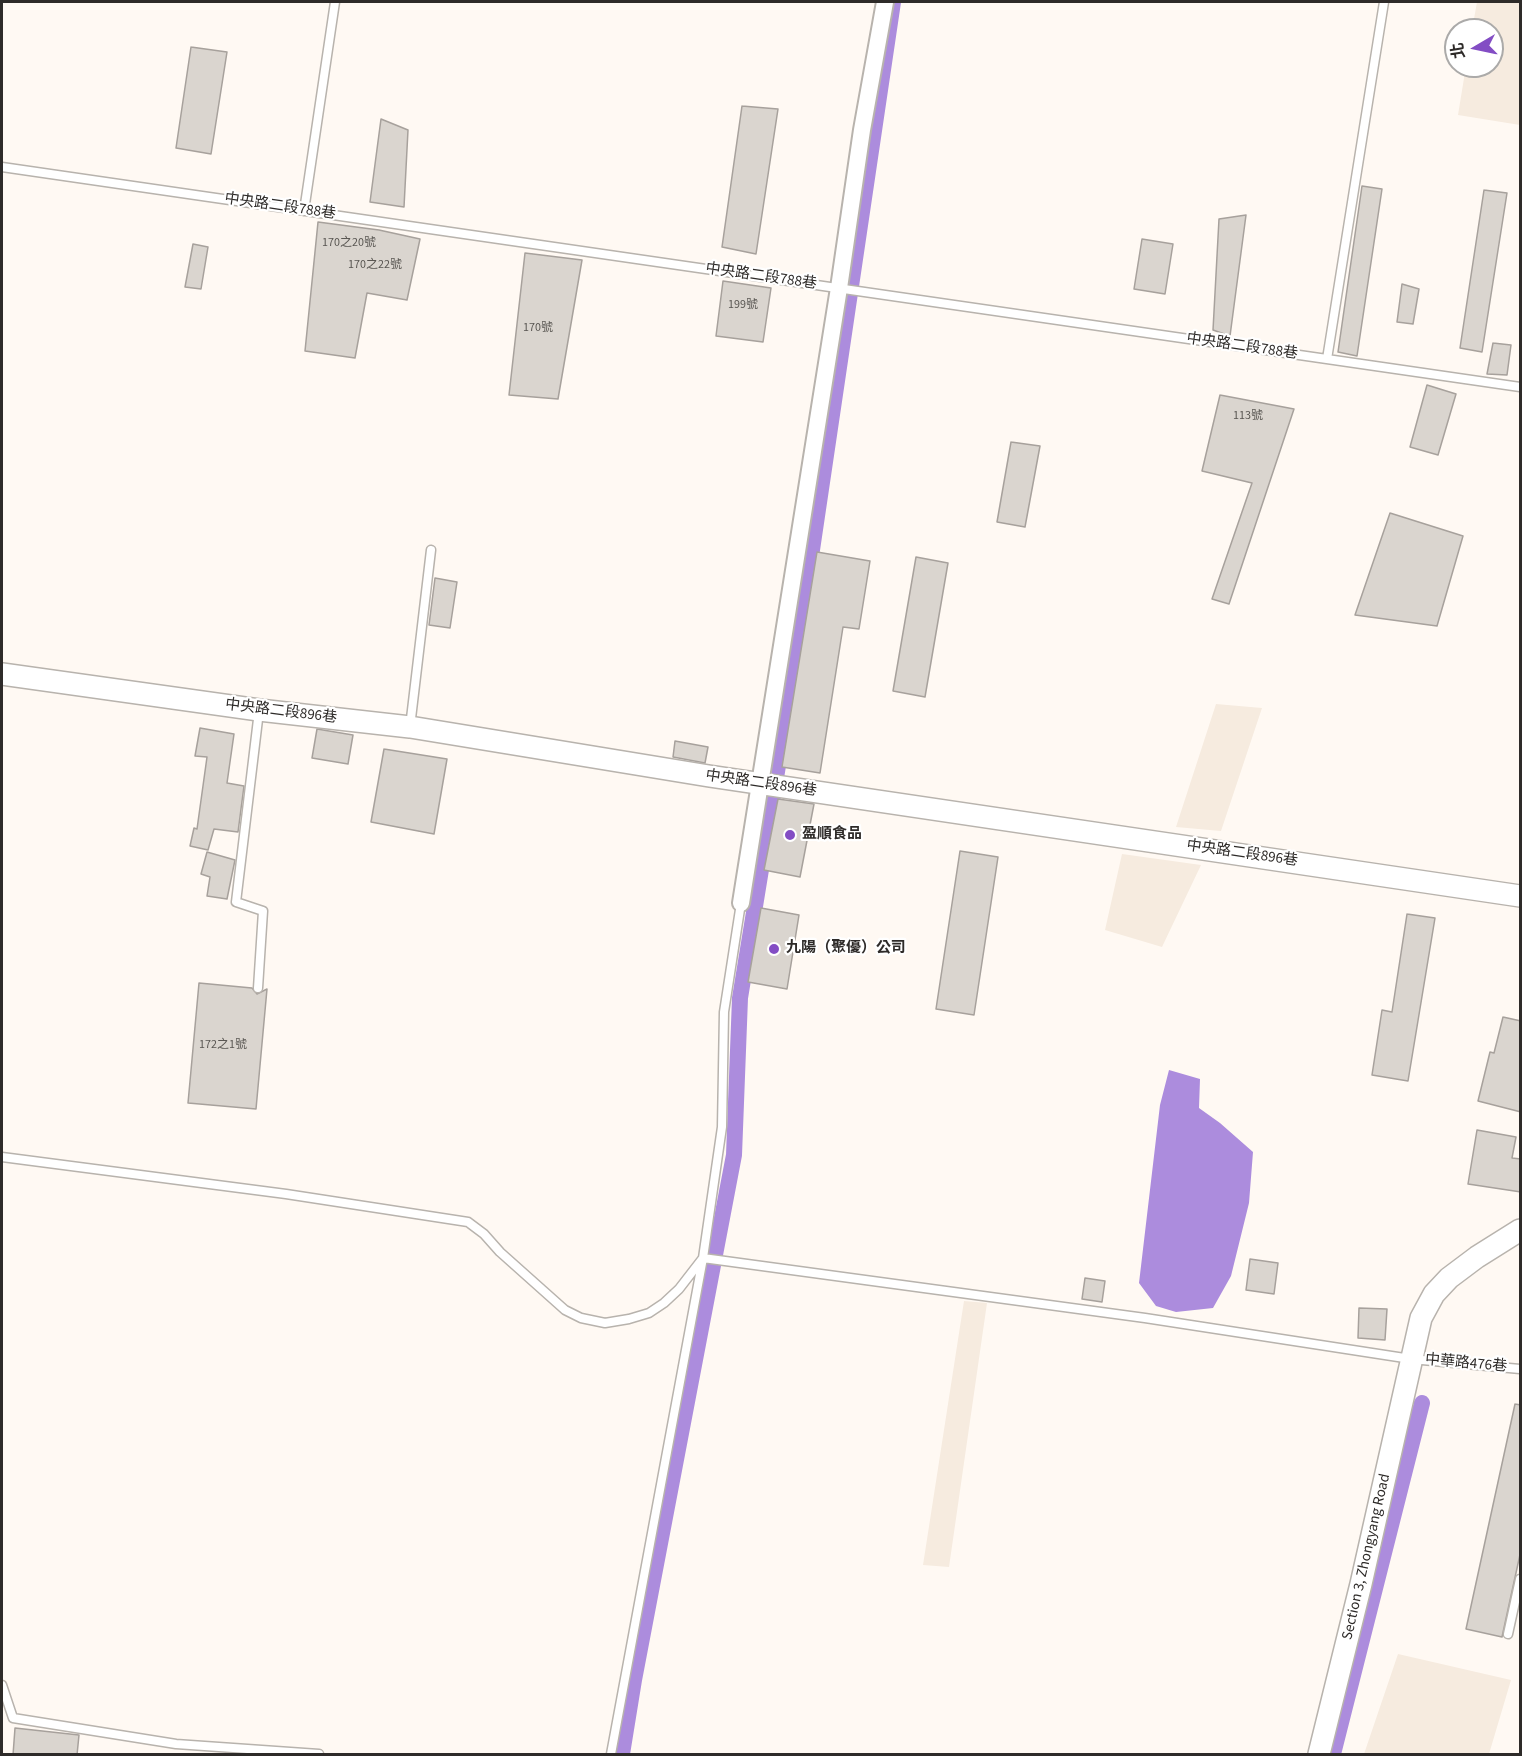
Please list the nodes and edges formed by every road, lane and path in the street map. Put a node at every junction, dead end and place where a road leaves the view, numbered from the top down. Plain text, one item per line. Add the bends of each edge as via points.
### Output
1 (334, 2) edge
2 (885, 2) edge
3 (1384, 2) edge
4 (2, 167) edge
5 (304, 211) junction
6 (839, 288) junction
7 (1327, 359) junction
8 (1521, 387) edge
9 (431, 550) dead end
10 (2, 674) edge
11 (259, 710) junction
12 (410, 728) junction
13 (760, 784) junction
14 (1521, 896) edge
15 (741, 903) joint
16 (258, 988) dead end
17 (2, 1157) edge
18 (1521, 1230) edge
19 (703, 1258) junction
20 (1411, 1359) junction
21 (1521, 1369) edge
22 (1521, 1579) edge
23 (1508, 1634) dead end
24 (2, 1685) edge
25 (320, 1755) edge
26 (611, 1755) edge
27 (1319, 1755) edge

1 - 5 lane
2 - 6 street
3 - 7 lane
4 - 5 lane, 中央路二段788巷
5 - 6 lane, 中央路二段788巷
6 - 7 lane, 中央路二段788巷
6 - 13 street
7 - 8 lane, 中央路二段788巷
9 - 12 lane
10 - 11 street, 中央路二段896巷
11 - 12 street, 中央路二段896巷
11 - 16 lane via 236,902 263,910
12 - 13 street, 中央路二段896巷
13 - 14 street, 中央路二段896巷
13 - 15 street
15 - 19 lane via 724,1012 722,1127
17 - 19 lane via 468,1222 565,1310 605,1323 629,1319 664,1303
18 - 20 street, Section 3, Zhongyang Road via 1468,1264 1434,1294 1422,1318
19 - 20 lane, 中華路476巷
19 - 26 lane
20 - 21 lane, 中華路476巷
20 - 27 street, Section 3, Zhongyang Road
22 - 23 lane
24 - 25 lane via 13,1718 176,1744

